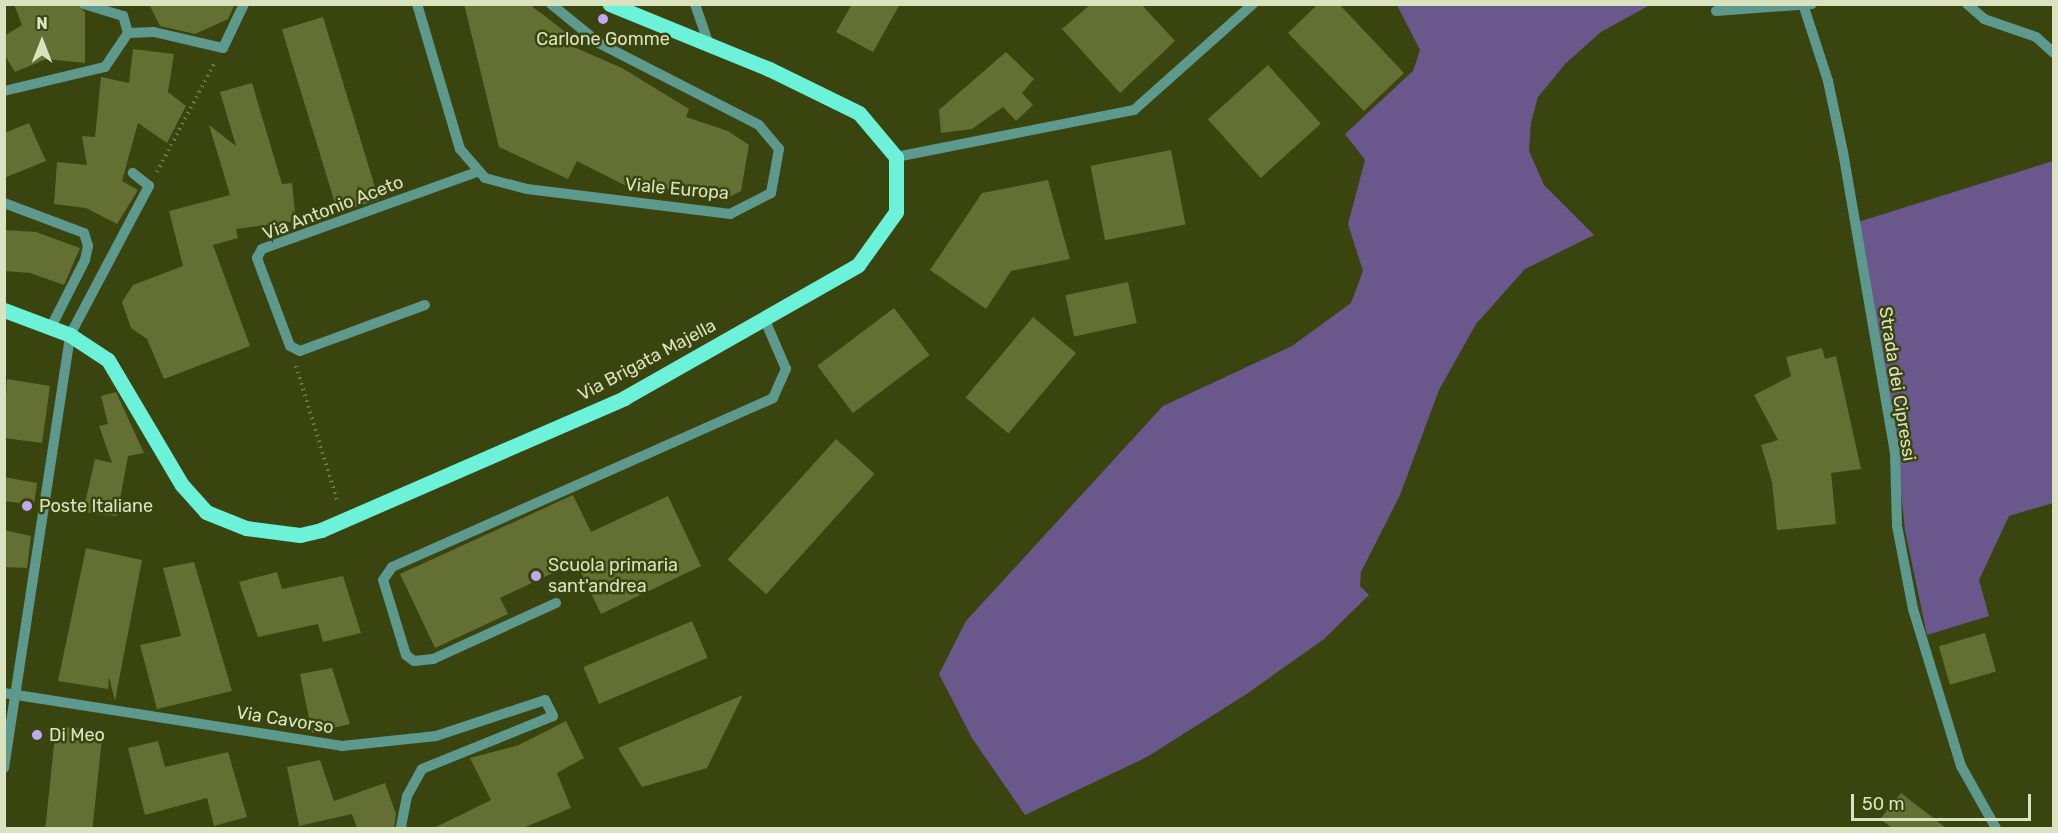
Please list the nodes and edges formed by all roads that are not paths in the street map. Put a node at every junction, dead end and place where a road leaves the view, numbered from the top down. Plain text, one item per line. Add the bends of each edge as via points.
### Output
1 (84, 4) edge
2 (244, 4) edge
3 (417, 4) edge
4 (551, 4) edge
5 (610, 4) edge
6 (695, 4) edge
7 (1253, 4) edge
8 (1967, 4) edge
9 (1808, 6) edge
10 (1716, 11) dead end
11 (128, 33) junction
12 (709, 45) junction
13 (2054, 53) edge
14 (4, 91) edge
15 (896, 157) junction
16 (477, 172) junction
17 (133, 173) dead end
18 (4, 203) edge
19 (425, 305) dead end
20 (4, 310) edge
21 (764, 318) junction
22 (51, 327) junction
23 (70, 335) junction
24 (556, 603) dead end
25 (10, 694) edge
26 (4, 768) edge
27 (401, 828) edge
28 (1996, 828) edge

1 - 11 street via 123,16
2 - 11 street via 222,48 154,32
3 - 16 street via 460,149
4 - 16 street, Viale Europa via 599,43 759,125 779,149 771,194 729,214 527,189
5 - 12 main road
6 - 12 street
7 - 15 street via 1134,110
8 - 13 street via 1984,19 2036,37
9 - 10 street
9 - 28 street, Strada dei Cipressi via 1843,152 1895,454 1897,526 1913,609 1961,766
11 - 14 street via 105,67
12 - 15 main road via 859,113
15 - 21 main road, Via Brigata Majella via 896,212 858,265
16 - 19 street, Via Antonio Aceto via 262,249 257,258 290,345 300,351
17 - 23 street via 149,186
18 - 22 street via 84,233 88,246 85,260
20 - 22 main road, Via Brigata Majella
21 - 23 main road, Via Brigata Majella via 624,398 321,530 300,535 246,528 207,512 192,500 118,372 96,350
21 - 24 street via 786,369 783,384 772,398 392,567 383,580 406,655 414,661 433,659
22 - 23 main road, Via Brigata Majella
23 - 25 street
25 - 26 street
25 - 27 street, Via Cavorso via 342,746 436,736 546,700 553,716 422,769 406,796

